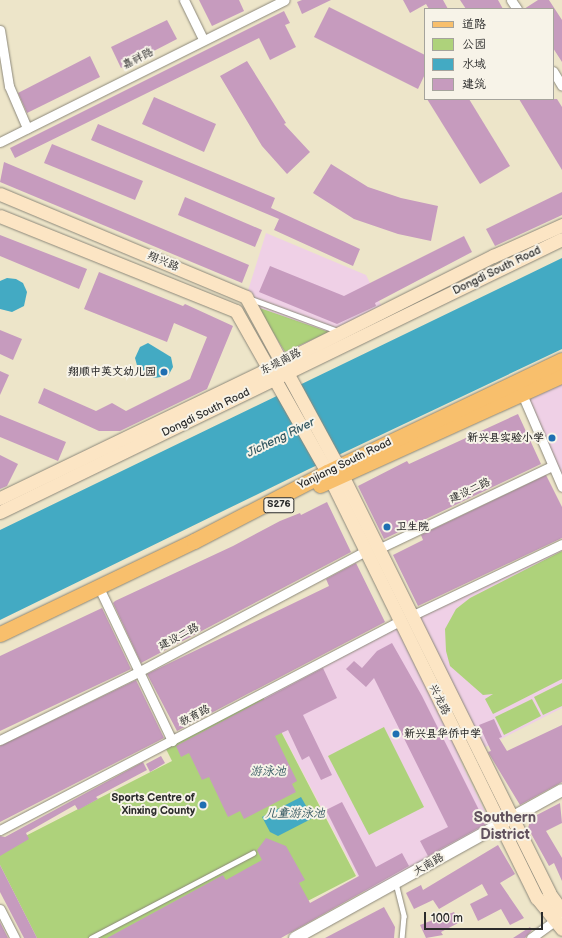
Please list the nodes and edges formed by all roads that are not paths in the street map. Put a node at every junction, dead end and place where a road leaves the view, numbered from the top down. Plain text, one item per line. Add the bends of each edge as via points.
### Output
1 (184, 0) edge
2 (285, 0) edge
3 (0, 30) edge
4 (203, 39) junction
5 (554, 73) edge
6 (562, 86) edge
7 (28, 128) junction
8 (1, 142) edge
9 (0, 194) edge
10 (0, 216) edge
11 (562, 225) edge
12 (562, 239) edge
13 (246, 297) junction
14 (342, 332) junction
15 (562, 360) edge
16 (282, 361) junction
17 (278, 373) junction
18 (562, 375) edge
19 (522, 394) junction
20 (552, 466) junction
21 (333, 470) junction
22 (562, 487) edge
23 (0, 498) edge
24 (0, 512) edge
25 (562, 544) edge
26 (372, 550) junction
27 (102, 594) junction
28 (406, 619) junction
29 (0, 634) edge
30 (0, 643) edge
31 (140, 671) junction
32 (0, 740) edge
33 (172, 741) junction
34 (562, 790) edge
35 (505, 821) junction
36 (0, 830) edge
37 (253, 853) dead end
38 (396, 883) junction
39 (0, 909) edge
40 (560, 919) edge
41 (15, 938) edge
42 (91, 938) edge
43 (295, 938) edge
44 (402, 938) edge
45 (531, 938) edge

1 - 4 street
2 - 4 street, 嘉祥路
3 - 7 street via 9,86
4 - 7 street, 嘉祥路
5 - 6 street
7 - 8 street, 嘉祥路
9 - 13 main road, 翔兴路
10 - 17 main road, 翔兴路 via 236,311
11 - 14 main road, 东堤南路 via 493,256
12 - 17 main road, Dongdi South Road
13 - 14 lane
13 - 16 main road
14 - 16 main road, 东堤南路
15 - 21 main road, Yanjiang South Road / S276
16 - 17 main road
17 - 21 main road, 兴龙路
17 - 23 main road, 东堤南路
17 - 24 main road, Dongdi South Road
18 - 19 main road, Yanjiang South Road / S276
19 - 20 street
19 - 21 main road, Yanjiang South Road / S276
20 - 22 street
20 - 26 street, 建设二路
21 - 26 main road, 兴龙路
21 - 27 main road, Yanjiang South Road / S276
21 - 29 main road, Yanjiang South Road / S276 via 194,541
25 - 28 street, 教育路
26 - 28 main road, 兴龙路
26 - 31 street, 建设二路
27 - 30 main road, Yanjiang South Road / S276
27 - 31 street
28 - 33 street, 教育路
28 - 35 main road, 兴龙路
31 - 32 street, 建设二路
31 - 33 street
33 - 36 street, 教育路
34 - 35 street, 大南路
35 - 38 street, 大南路
35 - 40 main road, 兴龙路 via 537,898
37 - 42 lane
38 - 43 street, 大南路
38 - 44 lane via 404,916
39 - 41 street
40 - 45 street

